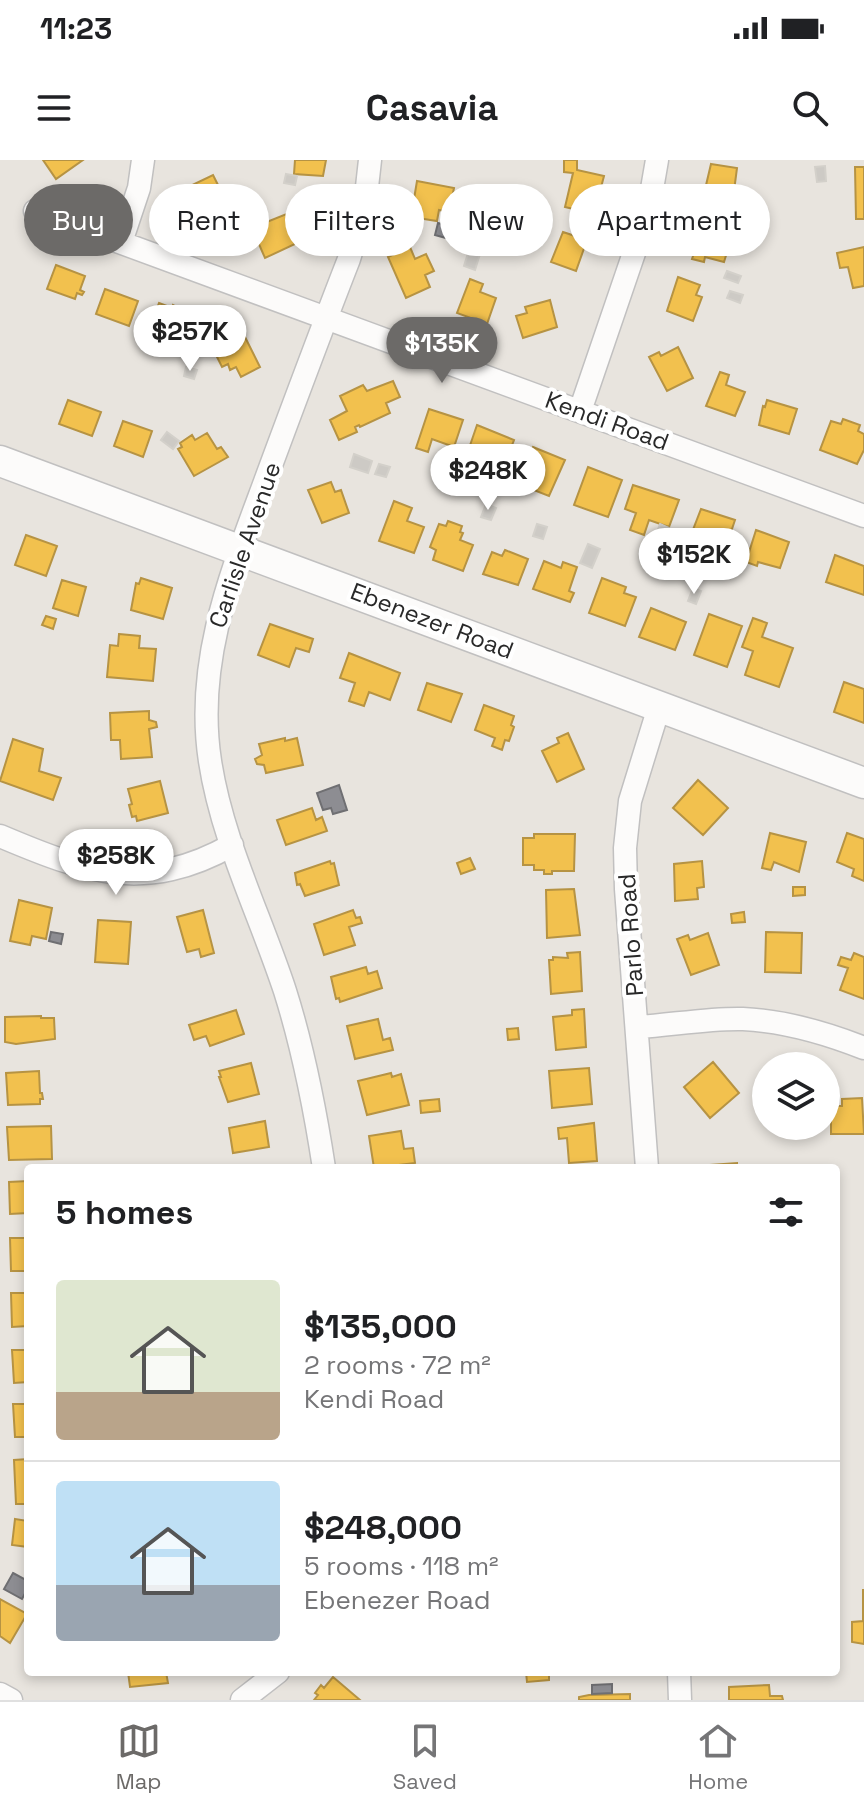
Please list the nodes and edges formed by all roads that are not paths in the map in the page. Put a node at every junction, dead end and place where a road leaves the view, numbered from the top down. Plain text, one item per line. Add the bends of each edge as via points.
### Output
1 (143, 160) edge
2 (370, 160) edge
3 (657, 160) edge
4 (133, 206) edge
5 (133, 246) edge
6 (326, 318) junction
7 (580, 411) junction
8 (0, 461) edge
9 (864, 516) edge
10 (240, 549) junction
11 (659, 707) junction
12 (864, 783) edge
13 (0, 836) edge
14 (232, 845) junction
15 (638, 1027) junction
16 (864, 1048) edge
17 (323, 1164) edge
18 (647, 1164) edge
19 (273, 1676) edge
20 (679, 1676) edge
21 (0, 1694) edge
22 (11, 1700) edge
23 (242, 1700) edge
24 (680, 1700) edge

1 - 4 street
2 - 6 street, Carlisle Avenue via 365,205
3 - 7 street via 648,212
5 - 6 street, Kendi Road
6 - 7 street, Kendi Road
6 - 10 street, Carlisle Avenue
7 - 9 street, Kendi Road
8 - 10 street, Ebenezer Road
10 - 11 street, Ebenezer Road
10 - 14 street, Carlisle Avenue via 215,630 206,711 213,776
11 - 12 street, Ebenezer Road
11 - 15 street, Parlo Road via 630,801 625,848
13 - 14 street via 82,868 123,875 180,867
14 - 17 street, Carlisle Avenue via 297,1033
15 - 16 street via 756,1020
15 - 18 street, Parlo Road
19 - 23 street
20 - 24 street
21 - 22 street

